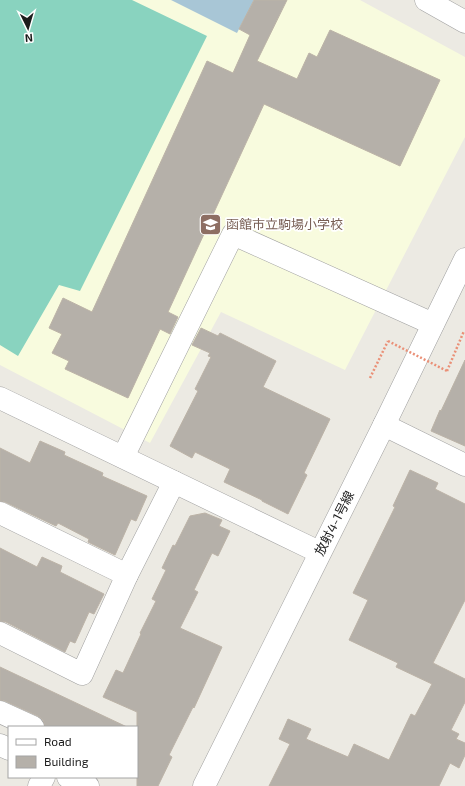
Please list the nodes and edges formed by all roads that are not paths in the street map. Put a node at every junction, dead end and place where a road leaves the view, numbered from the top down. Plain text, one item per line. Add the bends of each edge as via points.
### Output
1 (426, 0) edge
2 (465, 22) edge
3 (465, 259) edge
4 (433, 324) junction
5 (0, 398) edge
6 (384, 425) junction
7 (123, 458) junction
8 (465, 465) edge
9 (174, 482) junction
10 (0, 514) edge
11 (319, 552) junction
12 (128, 575) junction
13 (0, 634) edge
14 (0, 712) edge
15 (31, 726) edge
16 (70, 778) edge
17 (88, 786) edge
18 (204, 786) edge

1 - 2 street
3 - 4 street, 放射4-1号線
4 - 6 street, 放射4-1号線
4 - 7 street via 232,234
5 - 7 street
6 - 8 street
6 - 11 street, 放射4-1号線
7 - 9 street
9 - 11 street
9 - 12 street
10 - 12 street
11 - 18 street, 放射4-1号線
12 - 13 street via 82,674
14 - 15 street
16 - 17 street

